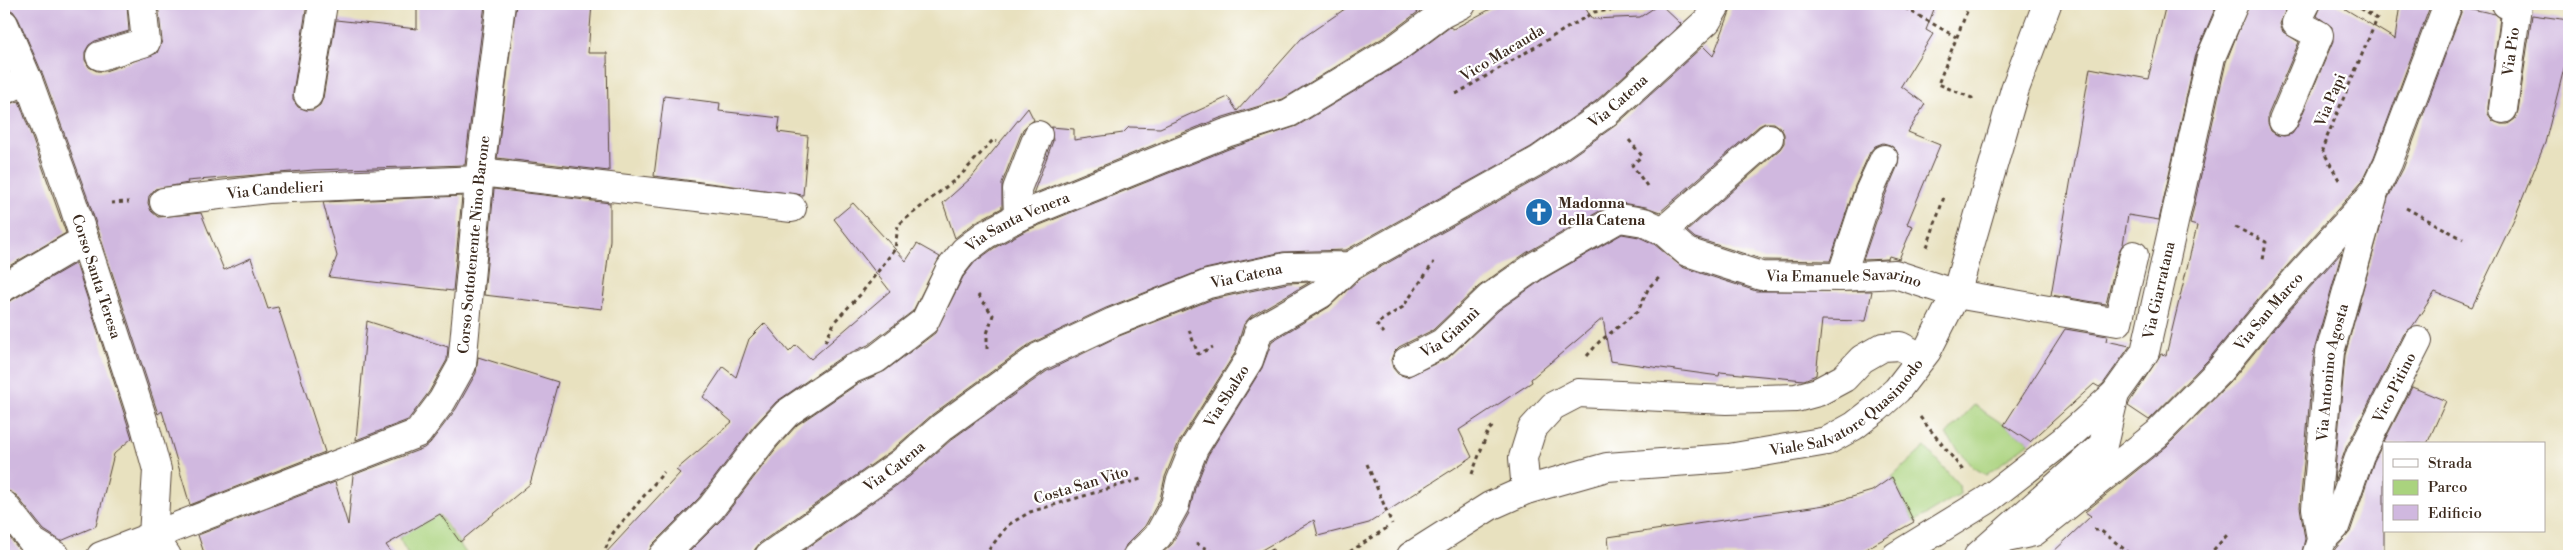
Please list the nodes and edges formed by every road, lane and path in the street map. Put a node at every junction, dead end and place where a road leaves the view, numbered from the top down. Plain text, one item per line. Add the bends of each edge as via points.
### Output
1 (142, 4) edge
2 (323, 4) edge
3 (501, 4) edge
4 (1462, 4) edge
5 (1643, 4) edge
6 (1717, 4) edge
7 (1898, 4) edge
8 (1970, 4) edge
9 (2047, 4) edge
10 (2234, 4) edge
11 (2306, 4) edge
12 (2354, 4) edge
13 (2448, 4) edge
14 (2506, 4) edge
15 (4, 24) edge
16 (1956, 37) junction
17 (100, 56) dead end
18 (16, 85) edge
19 (1456, 94) dead end
20 (308, 95) dead end
21 (1970, 107) dead end
22 (2503, 109) dead end
23 (1606, 113) junction
24 (2283, 121) dead end
25 (1769, 138) dead end
26 (1034, 145) joint
27 (1884, 158) dead end
28 (480, 176) junction
29 (1945, 192) dead end
30 (2372, 194) junction
31 (164, 202) joint
32 (72, 204) junction
33 (792, 208) dead end
34 (1018, 217) junction
35 (1669, 227) junction
36 (2235, 227) dead end
37 (2463, 239) dead end
38 (84, 240) junction
39 (1687, 252) junction
40 (2134, 255) dead end
41 (1435, 260) dead end
42 (1350, 266) junction
43 (950, 269) junction
44 (1841, 277) junction
45 (1916, 281) junction
46 (4, 287) edge
47 (1956, 294) junction
48 (1176, 297) junction
49 (2274, 304) junction
50 (1258, 330) junction
51 (2418, 341) dead end
52 (1582, 357) dead end
53 (1922, 357) junction
54 (1407, 361) joint
55 (832, 381) junction
56 (1003, 382) junction
57 (2115, 394) junction
58 (1500, 420) dead end
59 (1935, 437) dead end
60 (1194, 448) junction
61 (1367, 464) dead end
62 (664, 472) dead end
63 (1471, 475) dead end
64 (1526, 490) junction
65 (1987, 500) junction
66 (4, 505) edge
67 (1400, 519) dead end
68 (1392, 524) junction
69 (2227, 535) dead end
70 (160, 546) edge
71 (1988, 548) edge
72 (2319, 548) edge
73 (56, 556) edge
74 (101, 556) edge
75 (602, 556) edge
76 (663, 556) edge
77 (769, 556) edge
78 (984, 556) edge
79 (1137, 556) edge
80 (1222, 556) edge
81 (1230, 556) edge
82 (1263, 556) edge
83 (1284, 556) edge
84 (1343, 556) edge
85 (1411, 556) edge
86 (1896, 556) edge
87 (2208, 556) edge

1 - 17 street via 146,42
2 - 20 street
3 - 28 street, Corso Sottotenente Nino Barone
4 - 34 street, Via Santa Venera via 1289,113 1226,133
5 - 19 path, Vico Macauda via 1594,12
6 - 23 street, Via Catena via 1707,21
7 - 16 path
8 - 16 path
9 - 47 street, Viale Salvatore Quasimodo via 2015,89
10 - 57 street, Via Giarratana via 2212,57 2145,352
11 - 24 street via 2296,23 2319,35
12 - 30 path, Via Papi via 2377,19 2322,149 2336,178
13 - 30 street, Via San Marco via 2388,163
14 - 22 street, Via Pio via 2517,6
15 - 18 street, Corso Santa Teresa
16 - 21 path via 1938,84 1972,98
18 - 32 street, Corso Santa Teresa
23 - 35 path via 1642,156 1632,166
23 - 42 street, Via Catena via 1539,160
25 - 35 street
26 - 34 street via 1017,189
26 - 55 path via 993,140 961,175 898,225 895,250 835,322 825,342 824,359
27 - 44 street via 1869,192
28 - 31 street, Via Candelieri via 268,188
28 - 33 street, Via Candelieri
28 - 70 street, Corso Sottotenente Nino Barone via 462,365 442,401 418,433
29 - 45 path
30 - 37 path
30 - 49 street, Via San Marco
30 - 72 street, Via Antonino Agosta via 2330,352 2316,508
31 - 32 path
32 - 38 street, Corso Santa Teresa
34 - 43 street, Via Santa Venera via 986,234
35 - 39 street, Via Emanuele Savarino
35 - 54 street, Via Giannì via 1619,218 1535,266 1489,298 1442,343
36 - 49 path via 2266,242 2259,295
38 - 46 street
38 - 70 street, Corso Santa Teresa via 157,470
39 - 44 street, Via Emanuele Savarino via 1762,276
39 - 52 path via 1649,287 1638,311 1599,342 1590,356
40 - 47 street, Via Emanuele Savarino via 2118,322
41 - 54 path, Via Giannì via 1403,307 1376,324
42 - 48 street, Via Catena via 1286,267 1208,284
42 - 50 street via 1321,294
43 - 55 street, Via Santa Venera via 925,321 876,359
43 - 56 path via 980,296 993,315 986,348 992,366
44 - 45 street, Via Emanuele Savarino via 1895,274
45 - 47 street, Via Emanuele Savarino
47 - 53 street, Viale Salvatore Quasimodo
48 - 50 path via 1198,354
48 - 56 street, Via Catena via 1039,357
49 - 71 street, Via San Marco via 2220,370 2157,434 2034,532
50 - 60 street, Via Sbalzo via 1249,360
51 - 72 street, Vico Pitino via 2360,456 2334,528
53 - 64 street, Viale Salvatore Quasimodo via 1897,390 1876,409 1827,441 1729,458 1607,467
53 - 64 street via 1900,346 1883,347 1862,359 1844,378 1818,392 1796,398 1726,400 1578,393 1553,406 1532,429 1522,458
55 - 76 street, Via Santa Venera via 787,413 764,437 711,508
56 - 77 street, Via Catena via 942,427 901,463
57 - 65 street, Via Giarratana via 2064,440
57 - 71 street via 2103,445
58 - 63 path via 1488,431
59 - 65 path
60 - 78 path, Costa San Vito via 1170,470 1030,512 1008,525
60 - 79 street, Via Sbalzo via 1174,505 1158,536
61 - 68 path
62 - 75 path via 613,533
64 - 85 street, Viale Salvatore Quasimodo via 1490,506
65 - 86 street, Via Giarratana
66 - 73 street via 33,542
67 - 68 path
68 - 84 path
69 - 87 path
70 - 74 street, Corso Sottotenente Nino Barone
80 - 81 path via 1229,553
82 - 83 path via 1273,550

